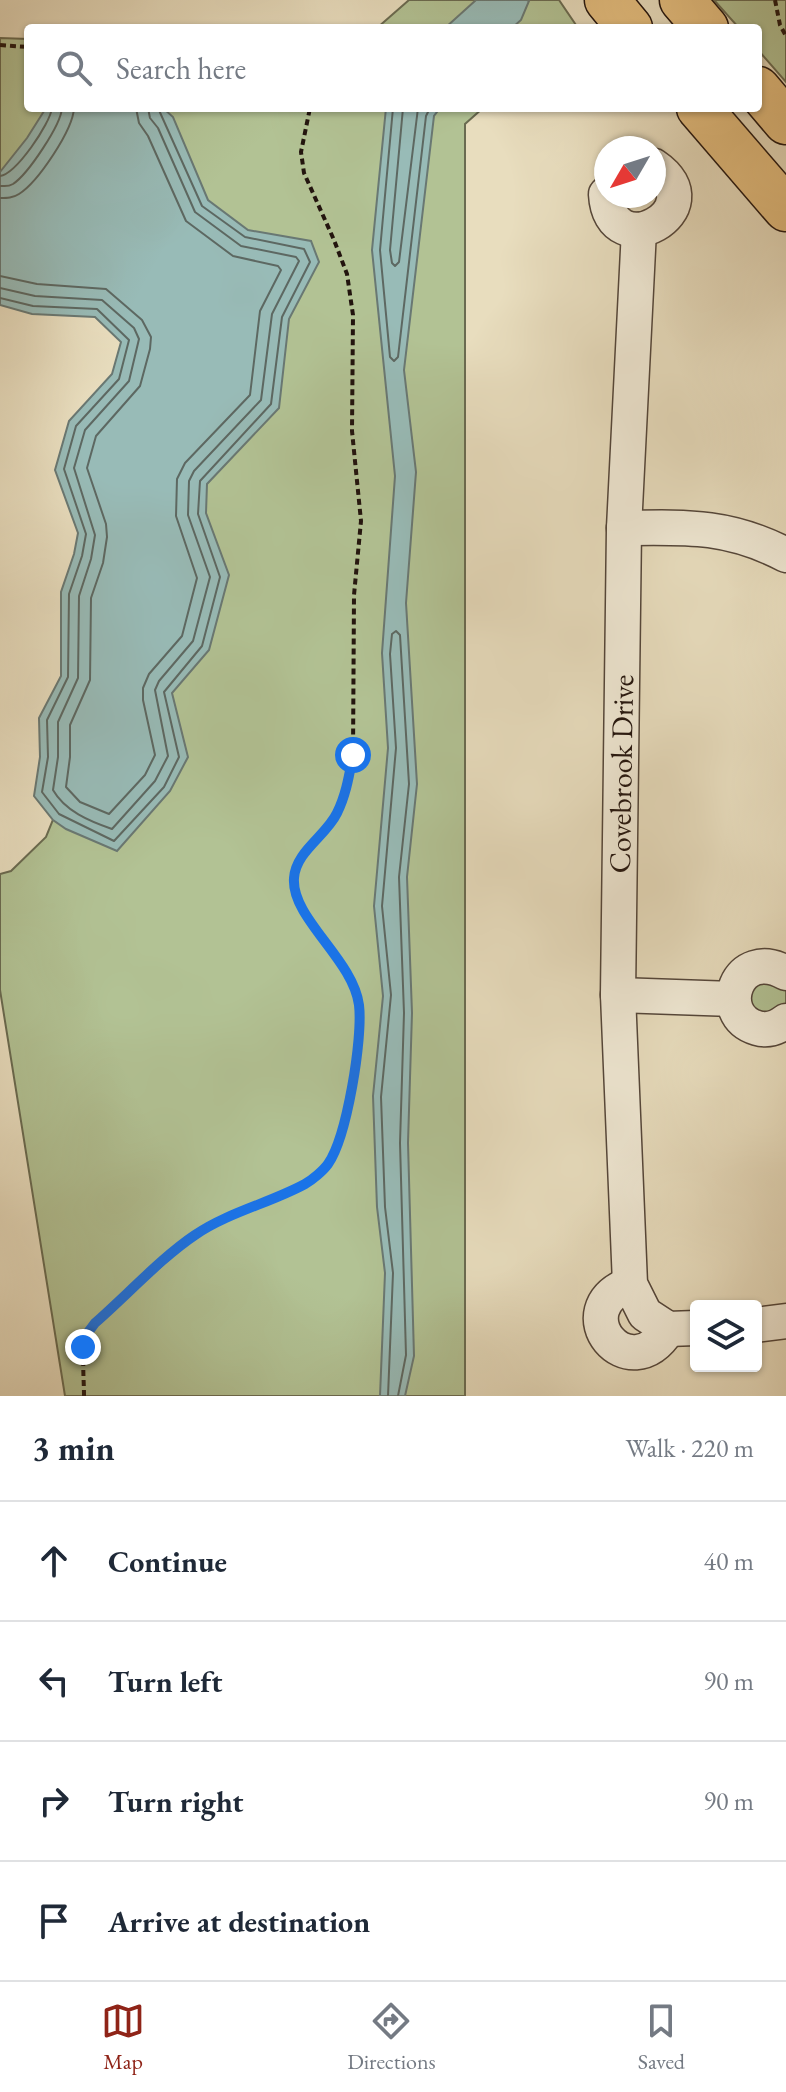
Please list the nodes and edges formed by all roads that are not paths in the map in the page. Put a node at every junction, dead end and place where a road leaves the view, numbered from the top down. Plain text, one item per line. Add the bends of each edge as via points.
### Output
1 (607, 0) edge
2 (682, 0) edge
3 (627, 24) edge
4 (703, 24) edge
5 (762, 94) edge
6 (702, 112) edge
7 (786, 122) edge
8 (666, 175) edge
9 (608, 208) edge
10 (786, 209) edge
11 (639, 230) junction
12 (624, 528) junction
13 (786, 555) edge
14 (786, 973) edge
15 (618, 995) junction
16 (733, 999) junction
17 (786, 1021) edge
18 (660, 1314) edge
19 (786, 1321) edge
20 (762, 1324) edge

1 - 3 main road
2 - 4 main road
5 - 7 main road
6 - 10 main road
8 - 11 street via 671,210 652,228
9 - 11 street via 616,220
11 - 12 street, Covebrook Drive
12 - 13 street via 711,529
12 - 15 street, Covebrook Drive
14 - 16 street via 763,965 751,969 741,976
15 - 16 street
15 - 18 street, Covebrook Drive
16 - 17 street via 744,1022 755,1028
19 - 20 street

